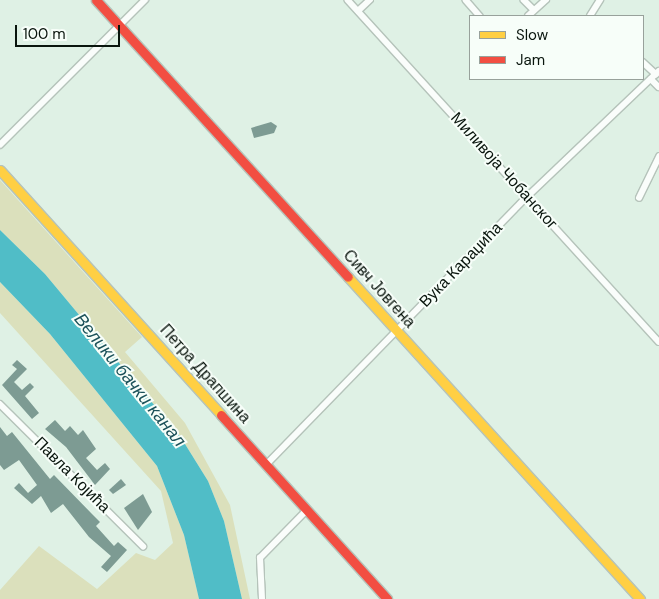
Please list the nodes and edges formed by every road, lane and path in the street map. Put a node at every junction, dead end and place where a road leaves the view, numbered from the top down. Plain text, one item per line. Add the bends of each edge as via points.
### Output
1 (96, 0) edge
2 (145, 0) edge
3 (348, 0) edge
4 (370, 0) edge
5 (466, 0) edge
6 (524, 0) edge
7 (546, 0) edge
8 (600, 0) edge
9 (534, 10) junction
10 (358, 11) junction
11 (479, 15) edge
12 (529, 15) edge
13 (591, 15) edge
14 (119, 25) junction
15 (644, 63) edge
16 (658, 72) edge
17 (651, 79) junction
18 (659, 87) edge
19 (0, 144) edge
20 (659, 157) edge
21 (0, 170) edge
22 (527, 197) junction
23 (639, 198) dead end
24 (397, 331) junction
25 (659, 342) edge
26 (0, 404) edge
27 (267, 464) junction
28 (307, 510) junction
29 (143, 546) dead end
30 (262, 599) edge
31 (387, 599) edge
32 (640, 599) edge

1 - 14 street, Сивч Јовгена
2 - 14 street
3 - 10 street, Миливоја Чобанског
4 - 10 street
5 - 11 street
6 - 9 street
7 - 9 street
8 - 13 street
9 - 12 street
10 - 22 street, Миливоја Чобанског
14 - 19 street
14 - 24 street, Сивч Јовгена
15 - 16 street
16 - 17 street, Вука Караџића
17 - 18 street
17 - 22 street, Вука Караџића
20 - 23 street
21 - 27 street, Петра Драпшина
22 - 24 street, Вука Караџића
22 - 25 street, Миливоја Чобанског
24 - 27 street, Вука Караџића
24 - 32 street, Сивч Јовгена
26 - 29 street, Павла Којића
27 - 28 street, Петра Драпшина
28 - 30 street via 260,558
28 - 31 street, Петра Драпшина

